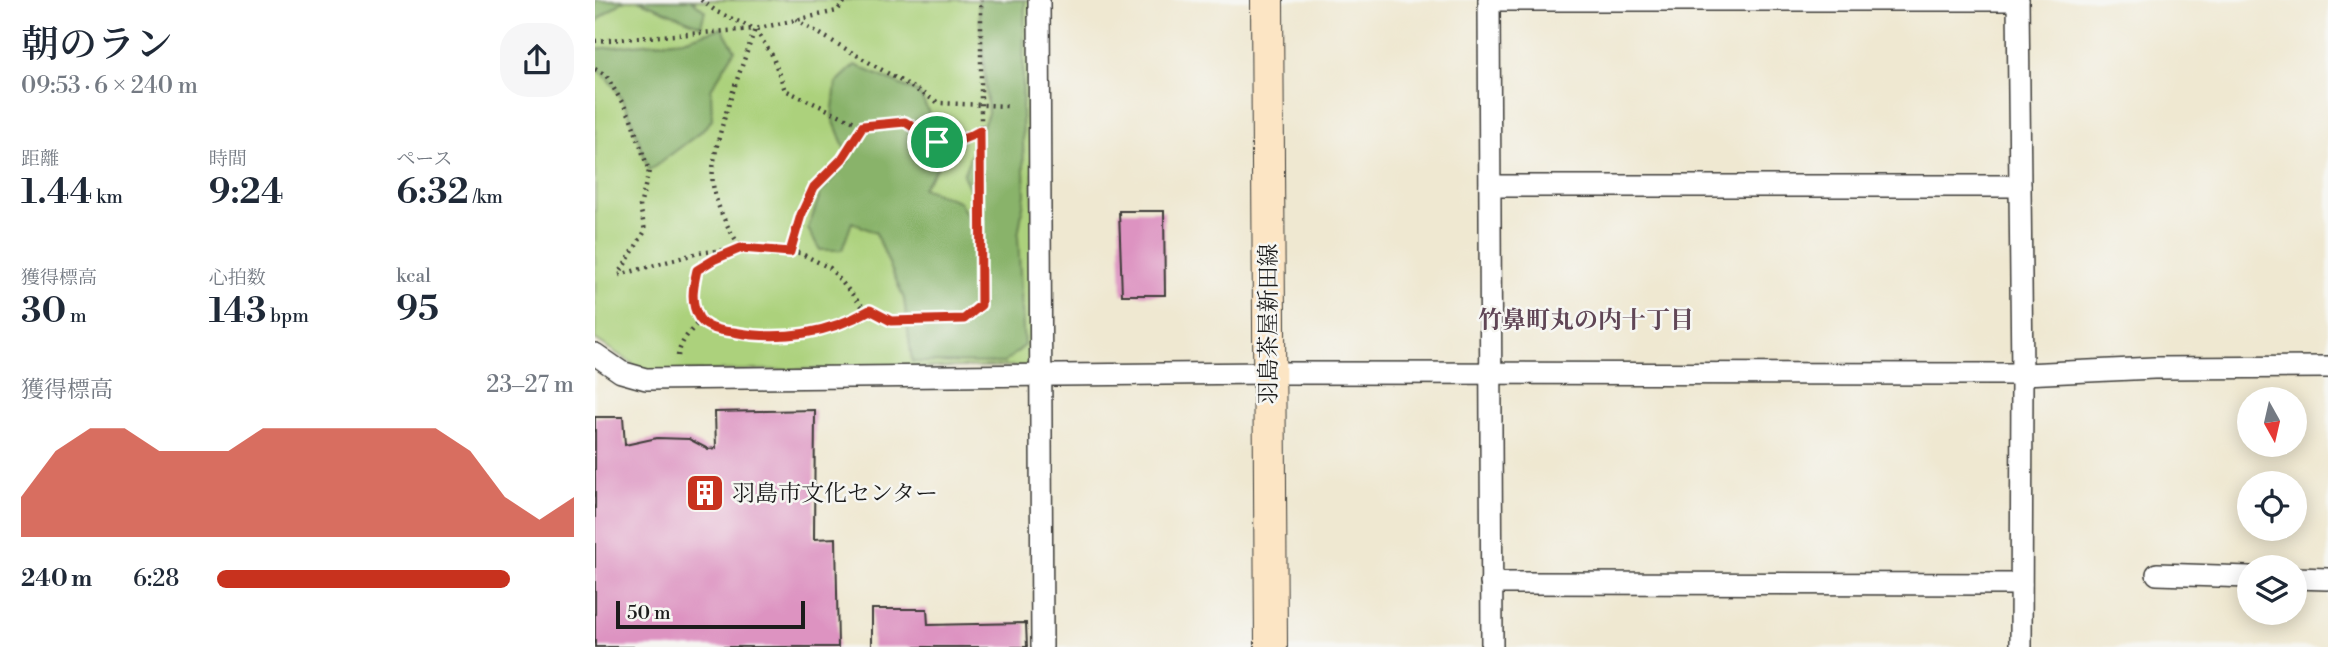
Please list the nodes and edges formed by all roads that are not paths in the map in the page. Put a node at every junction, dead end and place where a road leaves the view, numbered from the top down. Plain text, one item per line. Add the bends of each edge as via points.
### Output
1 (1039, 0) edge
2 (1267, 0) edge
3 (1489, 0) edge
4 (2018, 0) edge
5 (1490, 186) junction
6 (2020, 186) junction
7 (595, 354) edge
8 (2328, 367) edge
9 (1269, 373) junction
10 (2022, 374) junction
11 (1489, 375) junction
12 (1042, 377) junction
13 (2157, 573) dead end
14 (2237, 576) edge
15 (2307, 578) edge
16 (2328, 579) edge
17 (1491, 583) junction
18 (2021, 584) junction
19 (1042, 647) edge
20 (1271, 647) edge
21 (1492, 647) edge
22 (2021, 647) edge

1 - 12 street
2 - 9 main road, 羽島茶屋新田線
3 - 4 street
3 - 5 street
4 - 6 street
5 - 6 street
5 - 11 street
6 - 10 street
7 - 12 street via 621,372 646,379
8 - 10 street
9 - 11 street
9 - 12 street
9 - 20 main road, 羽島茶屋新田線
10 - 11 street
10 - 18 street
11 - 17 street
12 - 19 street
13 - 14 street
15 - 16 street
17 - 18 street
17 - 21 street
18 - 22 street

